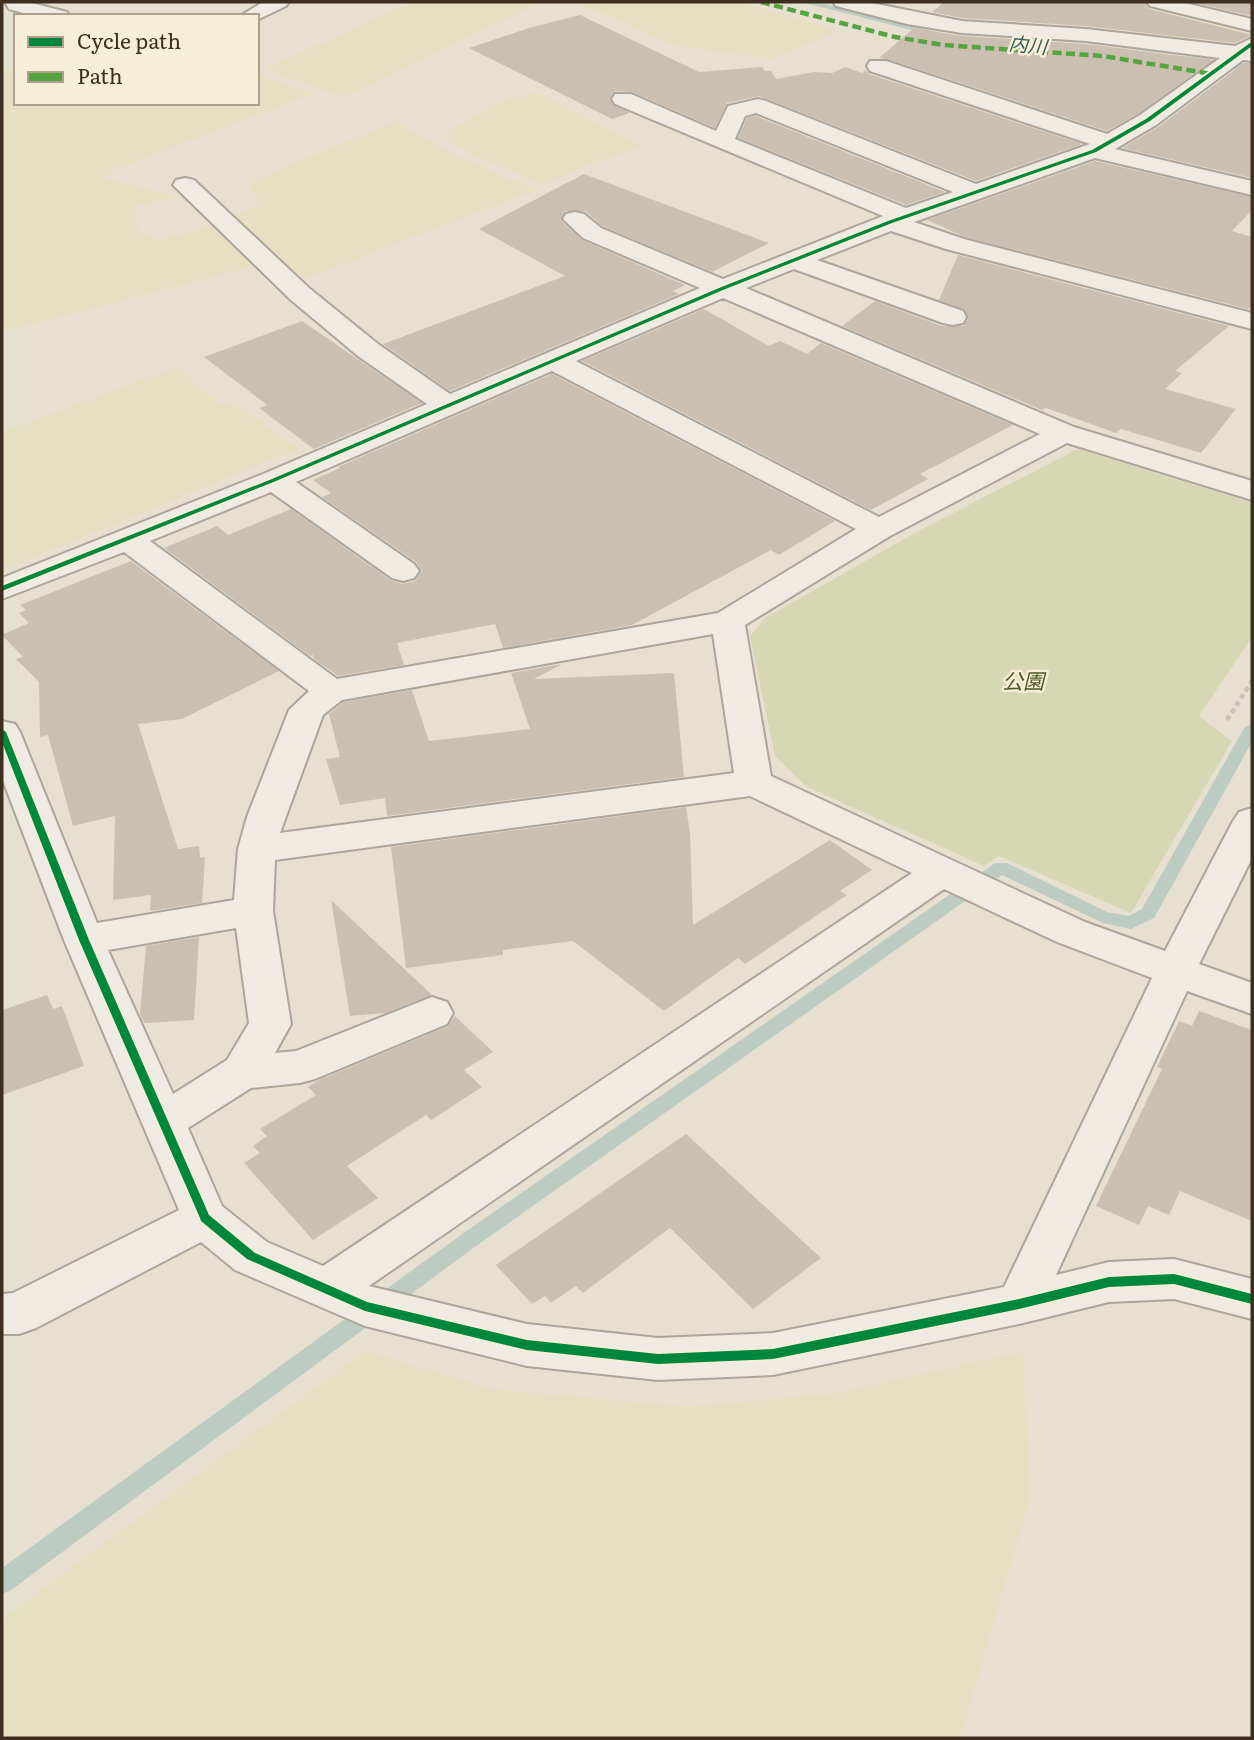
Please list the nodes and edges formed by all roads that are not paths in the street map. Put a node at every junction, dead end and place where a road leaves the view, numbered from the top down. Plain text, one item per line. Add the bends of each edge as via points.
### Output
1 (15, 2) edge
2 (279, 2) edge
3 (843, 2) edge
4 (1157, 2) edge
5 (52, 14) edge
6 (254, 14) edge
7 (1252, 24) edge
8 (1248, 51) edge
9 (878, 66) dead end
10 (1212, 74) junction
11 (1239, 78) dead end
12 (623, 99) dead end
13 (722, 142) junction
14 (1101, 146) junction
15 (184, 185) dead end
16 (1252, 188) edge
17 (974, 192) junction
18 (575, 219) dead end
19 (897, 219) junction
20 (793, 260) junction
21 (721, 289) junction
22 (953, 317) dead end
23 (1252, 321) edge
24 (554, 361) junction
25 (448, 406) junction
26 (1064, 433) junction
27 (274, 480) junction
28 (1252, 491) edge
29 (878, 529) junction
30 (127, 539) junction
31 (403, 571) dead end
32 (2, 589) edge
33 (729, 621) junction
34 (331, 691) junction
35 (2, 732) edge
36 (754, 783) junction
37 (1252, 821) edge
38 (257, 849) junction
39 (941, 872) junction
40 (253, 911) junction
41 (84, 940) junction
42 (1176, 970) junction
43 (1252, 999) edge
44 (432, 1013) dead end
45 (242, 1072) junction
46 (164, 1121) junction
47 (205, 1218) junction
48 (327, 1289) junction
49 (1252, 1299) edge
50 (1019, 1304) junction
51 (2, 1314) edge

1 - 5 street
2 - 6 street
3 - 8 street via 962,27
4 - 7 street
8 - 10 street
9 - 14 street
10 - 11 street
10 - 14 street
12 - 13 street
13 - 17 street via 736,111 758,106
13 - 19 street
14 - 16 street
14 - 17 street
15 - 25 street via 300,294 368,350
17 - 19 street
18 - 21 street via 592,233
19 - 20 street
19 - 23 street via 955,244
20 - 21 street
20 - 22 street
21 - 24 street
21 - 26 street
24 - 25 street
24 - 29 street
25 - 27 street
26 - 28 street
26 - 29 street
27 - 30 street
27 - 31 street
29 - 33 street
30 - 32 street
30 - 34 street
33 - 34 street
33 - 36 street
34 - 38 street via 307,710
35 - 41 street
36 - 38 street
36 - 39 street
37 - 42 street
38 - 40 street
39 - 42 street via 1071,932
39 - 48 street
40 - 41 street
40 - 45 street via 270,1024
41 - 46 street
42 - 43 street
42 - 50 street
44 - 45 street via 300,1067
45 - 46 street
46 - 47 street
47 - 48 street via 250,1256
47 - 51 street via 19,1313
48 - 50 street via 365,1306 527,1345 658,1359 773,1354
49 - 50 street via 1174,1279 1109,1282

